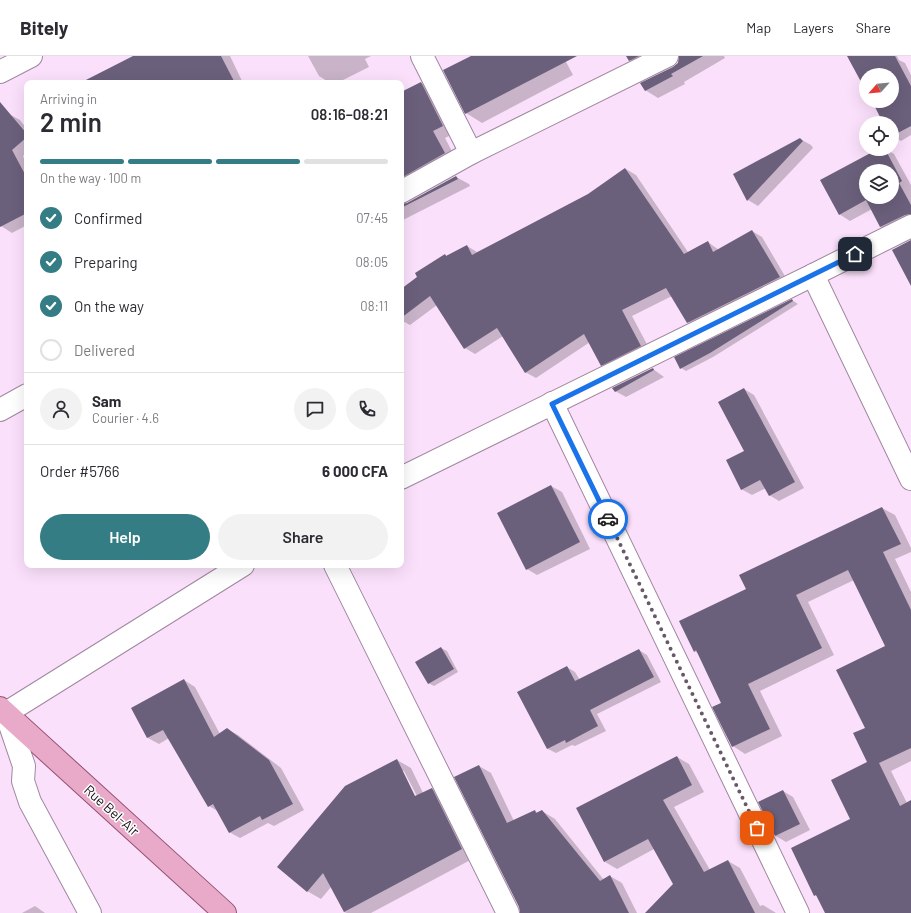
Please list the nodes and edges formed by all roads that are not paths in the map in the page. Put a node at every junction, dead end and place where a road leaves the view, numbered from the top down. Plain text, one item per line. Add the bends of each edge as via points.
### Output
1 (31, 56) edge
2 (422, 56) edge
3 (667, 56) edge
4 (0, 72) edge
5 (471, 153) junction
6 (404, 190) edge
7 (911, 226) edge
8 (813, 275) junction
9 (24, 397) edge
10 (552, 404) junction
11 (0, 410) edge
12 (404, 477) edge
13 (911, 480) edge
14 (238, 568) edge
15 (336, 568) edge
16 (3, 710) edge
17 (90, 913) edge
18 (225, 913) edge
19 (508, 913) edge
20 (798, 913) edge

1 - 4 street
2 - 5 street
3 - 5 street
5 - 6 street
7 - 8 street
8 - 10 street
8 - 13 street
9 - 11 street
10 - 12 street
10 - 20 street
14 - 16 street
15 - 19 street
16 - 17 street via 24,766 23,781 30,802
16 - 18 main road, Rue Bel-Air

